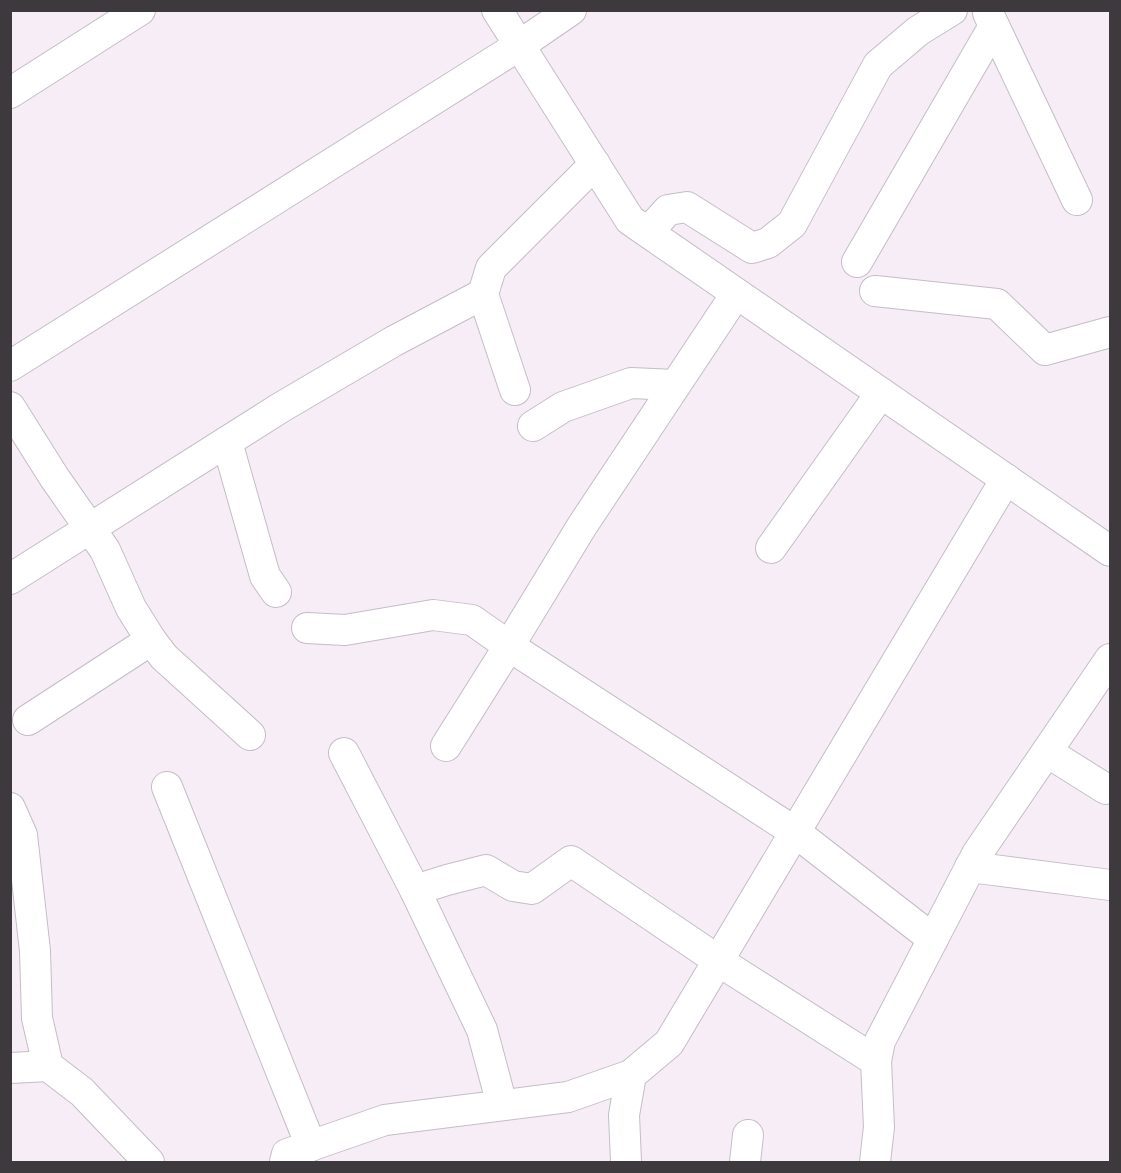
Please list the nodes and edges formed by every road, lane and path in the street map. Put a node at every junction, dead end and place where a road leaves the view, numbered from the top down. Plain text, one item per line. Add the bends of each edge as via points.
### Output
1 (140, 10) edge
2 (497, 10) edge
3 (571, 10) edge
4 (952, 10) edge
5 (991, 18) edge
6 (520, 45) junction
7 (10, 93) edge
8 (595, 164) junction
9 (1077, 200) dead end
10 (648, 232) junction
11 (857, 262) dead end
12 (875, 291) dead end
13 (483, 294) junction
14 (736, 294) junction
15 (1110, 332) edge
16 (10, 366) edge
17 (675, 385) junction
18 (515, 390) dead end
19 (881, 393) junction
20 (10, 407) edge
21 (533, 426) dead end
22 (227, 442) junction
23 (1006, 479) junction
24 (91, 530) junction
25 (771, 548) dead end
26 (1110, 551) edge
27 (10, 579) edge
28 (276, 592) dead end
29 (307, 628) dead end
30 (151, 640) junction
31 (508, 646) junction
32 (1110, 659) edge
33 (28, 720) dead end
34 (250, 735) dead end
35 (446, 746) dead end
36 (1047, 752) junction
37 (344, 753) dead end
38 (167, 787) dead end
39 (1106, 789) dead end
40 (10, 808) edge
41 (795, 832) junction
42 (970, 867) junction
43 (1110, 885) edge
44 (415, 890) junction
45 (933, 939) junction
46 (718, 960) junction
47 (876, 1061) junction
48 (48, 1066) junction
49 (10, 1068) edge
50 (631, 1075) junction
51 (502, 1105) junction
52 (339, 1149) edge
53 (288, 1156) edge
54 (149, 1162) edge
55 (626, 1162) edge
56 (876, 1162) edge

1 - 7 street
2 - 6 street
3 - 6 street
4 - 10 street via 918,31 879,65 792,224 768,243 752,248 687,207 668,210
5 - 9 street
5 - 11 street
6 - 8 street
6 - 16 street
8 - 10 street via 630,220
8 - 13 street via 491,268
10 - 14 street
12 - 15 street via 997,304 1045,351
13 - 18 street
13 - 22 street via 394,341
14 - 17 street
14 - 19 street
17 - 21 street via 631,383 563,406
17 - 31 street
19 - 23 street
19 - 25 street
20 - 24 street
22 - 24 street
22 - 28 street via 266,576
23 - 26 street
23 - 41 street
24 - 27 street
24 - 30 street
29 - 31 street via 345,630 433,615 472,620
30 - 33 street
30 - 34 street via 164,657
31 - 35 street
31 - 41 street
32 - 36 street
36 - 39 street
36 - 42 street
37 - 44 street
38 - 53 street
40 - 48 street via 22,835 35,951 37,1018
41 - 45 street
41 - 46 street
42 - 43 street
42 - 45 street
44 - 46 street via 486,870 513,886 532,889 571,861
44 - 51 street via 482,1030
45 - 47 street via 880,1041
46 - 47 street
46 - 50 street via 669,1043
47 - 56 street
48 - 49 street
48 - 54 street via 82,1092
50 - 51 street via 568,1097
50 - 55 street via 624,1115
51 - 52 street via 385,1120
52 - 53 street

